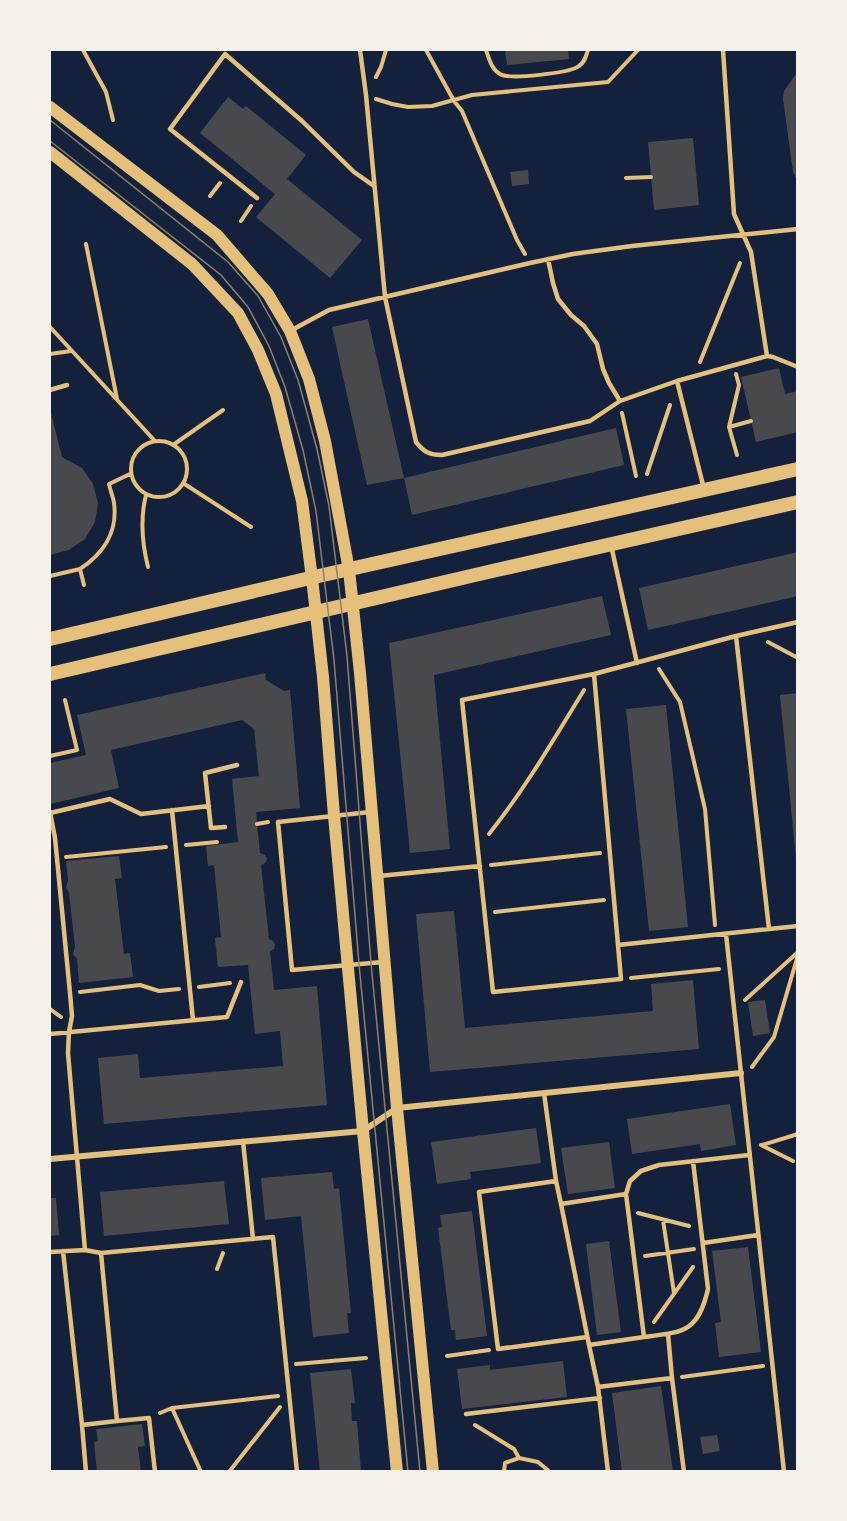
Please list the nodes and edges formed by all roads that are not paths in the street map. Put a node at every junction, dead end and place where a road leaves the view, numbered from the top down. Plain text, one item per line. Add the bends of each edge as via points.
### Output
1 (360, 50) edge
2 (723, 50) edge
3 (50, 107) edge
4 (50, 152) edge
5 (374, 186) junction
6 (257, 198) dead end
7 (798, 229) edge
8 (743, 234) junction
9 (548, 259) junction
10 (385, 297) junction
11 (290, 331) junction
12 (767, 356) junction
13 (798, 367) edge
14 (677, 381) junction
15 (67, 386) dead end
16 (50, 390) edge
17 (620, 401) junction
18 (798, 469) edge
19 (704, 490) junction
20 (798, 502) edge
21 (611, 544) junction
22 (349, 570) junction
23 (312, 578) junction
24 (353, 604) junction
25 (316, 612) junction
26 (798, 622) edge
27 (736, 636) junction
28 (50, 639) edge
29 (637, 663) junction
30 (50, 674) edge
31 (594, 674) junction
32 (237, 765) dead end
33 (208, 806) junction
34 (172, 810) junction
35 (50, 812) edge
36 (371, 812) junction
37 (334, 816) junction
38 (225, 827) road end
39 (480, 867) junction
40 (376, 876) junction
41 (798, 926) edge
42 (769, 929) junction
43 (726, 934) junction
44 (618, 945) junction
45 (384, 962) junction
46 (348, 965) junction
47 (241, 982) road end
48 (193, 1020) junction
49 (69, 1032) junction
50 (50, 1034) edge
51 (741, 1073) junction
52 (544, 1093) junction
53 (397, 1108) junction
54 (363, 1131) junction
55 (243, 1142) junction
56 (749, 1155) junction
57 (77, 1156) junction
58 (50, 1159) edge
59 (693, 1161) junction
60 (556, 1181) junction
61 (626, 1194) junction
62 (561, 1204) junction
63 (758, 1235) junction
64 (253, 1239) junction
65 (704, 1247) junction
66 (85, 1250) junction
67 (63, 1251) junction
68 (50, 1252) edge
69 (101, 1253) junction
70 (668, 1334) junction
71 (587, 1337) junction
72 (644, 1337) junction
73 (589, 1345) junction
74 (672, 1378) junction
75 (598, 1387) junction
76 (600, 1398) junction
77 (466, 1414) dead end
78 (117, 1421) junction
79 (82, 1425) junction
80 (86, 1472) edge
81 (155, 1472) edge
82 (297, 1472) edge
83 (397, 1472) edge
84 (433, 1472) edge
85 (608, 1472) edge
86 (684, 1472) edge
87 (784, 1472) edge

1 - 5 lane
2 - 8 lane via 734,214
3 - 11 main road via 217,235 268,294
4 - 23 main road via 192,264 238,313 276,394 302,501
5 - 6 lane via 225,54 170,129
5 - 10 lane
7 - 8 lane
8 - 9 lane
8 - 12 lane via 751,252
9 - 10 lane
9 - 17 lane via 558,299 597,344 603,369
10 - 11 lane via 330,310
10 - 17 lane via 416,442 431,455 590,421
11 - 22 main road via 309,379 325,441
12 - 13 lane
12 - 14 lane
14 - 17 lane
14 - 19 lane
15 - 16 lane
18 - 19 main road
19 - 22 main road
20 - 21 main road
21 - 24 main road
21 - 29 lane
22 - 23 main road
22 - 24 main road
23 - 25 main road
23 - 28 main road
24 - 25 main road
24 - 36 main road
25 - 30 main road
25 - 37 main road
26 - 27 lane
27 - 29 lane
27 - 42 lane
29 - 31 lane
31 - 39 lane via 462,700
31 - 44 lane
32 - 33 lane via 205,773
33 - 34 lane
33 - 38 lane via 211,828
34 - 35 lane via 141,814 110,799
34 - 48 lane
35 - 49 lane via 72,1016
36 - 37 lane
36 - 40 main road
37 - 46 main road
37 - 46 lane via 278,822 292,970
39 - 40 lane
39 - 44 lane via 493,992 621,979
40 - 45 main road
41 - 42 lane
42 - 43 lane
43 - 44 lane
43 - 51 lane
45 - 46 lane
45 - 53 main road
46 - 54 main road
47 - 48 lane via 227,1017
48 - 49 lane
49 - 50 lane
49 - 57 lane
51 - 52 street
51 - 56 lane
52 - 53 street
52 - 60 lane
53 - 54 street
53 - 84 main road
54 - 55 street
54 - 83 main road
55 - 57 street
55 - 64 lane
56 - 59 lane
56 - 63 lane
57 - 58 street
57 - 66 lane
59 - 61 lane via 640,1170 630,1181
59 - 65 lane
60 - 62 lane
60 - 71 lane via 479,1192 498,1349
61 - 62 lane
61 - 72 lane
62 - 71 lane
63 - 65 lane
63 - 87 lane
64 - 69 lane
64 - 82 lane via 273,1237
65 - 70 lane via 708,1289 704,1306 696,1322 685,1330
66 - 67 lane
66 - 69 lane
67 - 68 lane
67 - 79 lane
69 - 78 lane
70 - 72 lane
70 - 74 lane
71 - 73 lane
72 - 73 lane
73 - 75 lane
74 - 75 lane
74 - 86 lane
75 - 76 lane
76 - 77 lane
76 - 85 lane
78 - 79 lane
78 - 81 lane via 149,1418
79 - 80 lane

